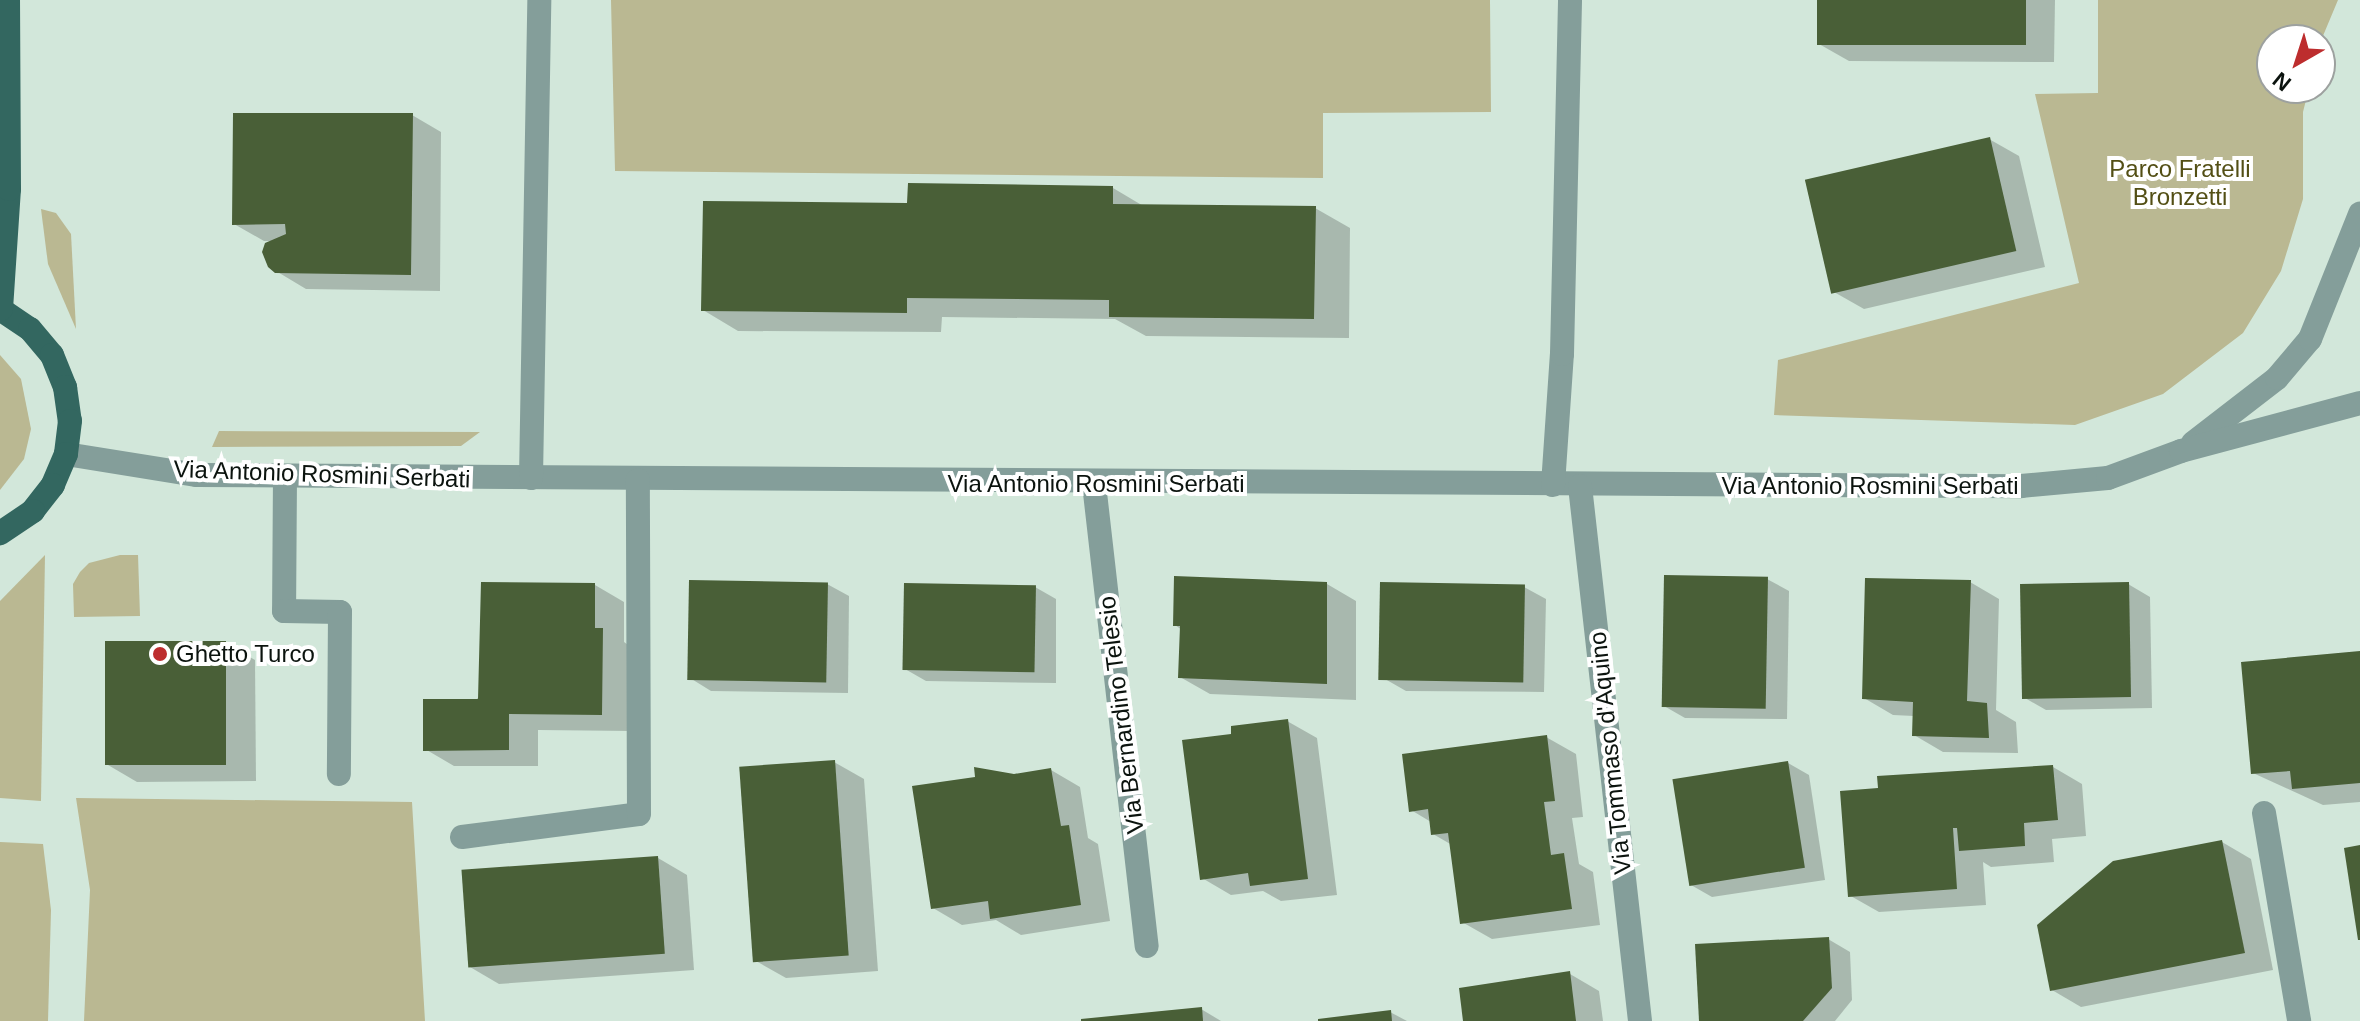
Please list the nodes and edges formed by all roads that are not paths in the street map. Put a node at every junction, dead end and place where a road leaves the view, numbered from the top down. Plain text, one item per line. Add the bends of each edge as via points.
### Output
1 (8, 0) edge
2 (539, 0) edge
3 (1570, 0) edge
4 (2360, 214) edge
5 (1, 309) edge
6 (2360, 403) edge
7 (2181, 451) junction
8 (66, 454) junction
9 (285, 476) junction
10 (531, 478) junction
11 (638, 480) junction
12 (1094, 484) junction
13 (1553, 485) junction
14 (1580, 486) junction
15 (0, 533) edge
16 (339, 774) dead end
17 (2264, 813) dead end
18 (462, 837) dead end
19 (1147, 946) dead end
20 (1640, 1021) edge
21 (2299, 1021) edge

1 - 5 main road via 9,189
2 - 10 street
3 - 13 street via 1562,354
4 - 7 street, Via Antonio Rosmini Serbati via 2310,339 2277,378
5 - 8 main road via 30,329 52,355 69,409
6 - 7 street, Via Antonio Rosmini Serbati
7 - 14 street, Via Antonio Rosmini Serbati via 2108,478 2021,486
8 - 9 street, Via Antonio Rosmini Serbati via 197,475
8 - 15 main road via 53,485 33,511
9 - 10 street, Via Antonio Rosmini Serbati
9 - 16 street via 284,611 340,612
10 - 11 street, Via Antonio Rosmini Serbati
11 - 12 street, Via Antonio Rosmini Serbati
11 - 18 street via 639,814
12 - 13 street, Via Antonio Rosmini Serbati
12 - 19 street, Via Bernardino Telesio
13 - 14 street, Via Antonio Rosmini Serbati
14 - 20 street, Via Tommaso d'Aquino
17 - 21 street

